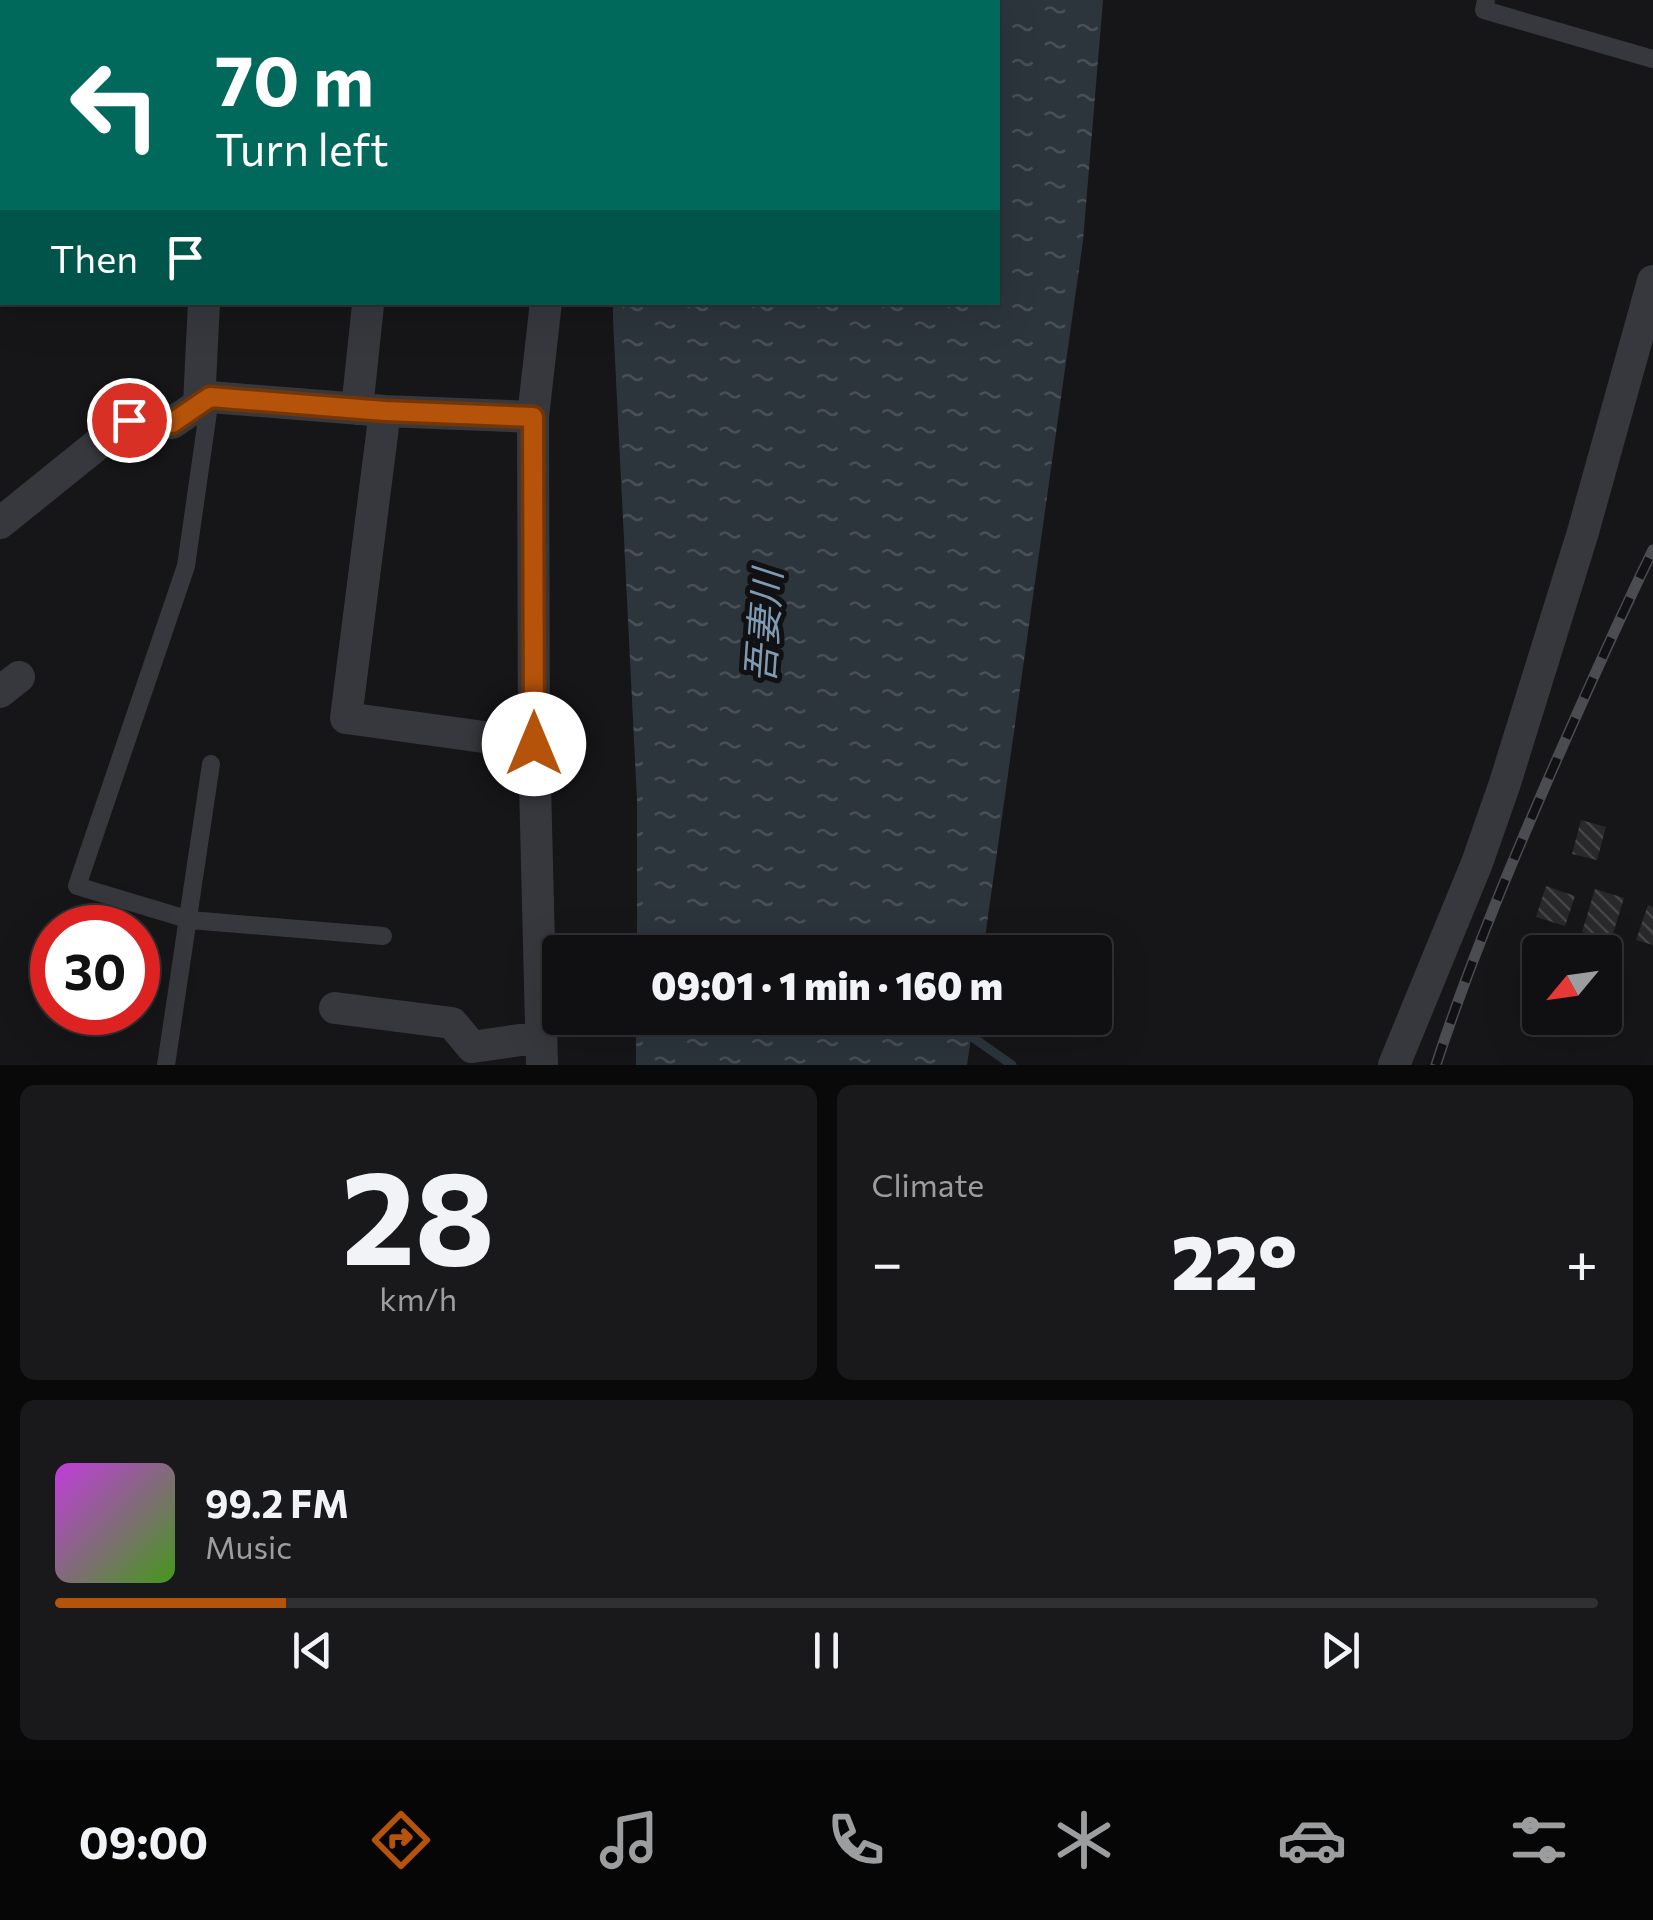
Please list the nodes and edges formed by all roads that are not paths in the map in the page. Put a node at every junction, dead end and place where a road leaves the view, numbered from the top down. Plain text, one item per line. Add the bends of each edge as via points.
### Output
1 (1486, 0) edge
2 (1653, 59) edge
3 (1653, 281) edge
4 (204, 305) edge
5 (368, 305) edge
6 (546, 305) edge
7 (205, 400) junction
8 (371, 410) junction
9 (533, 417) junction
10 (1, 520) edge
11 (534, 744) junction
12 (212, 764) dead end
13 (190, 920) junction
14 (382, 936) dead end
15 (334, 1008) dead end
16 (542, 1051) edge
17 (166, 1065) edge
18 (1394, 1065) edge

1 - 2 lane via 1484,10
3 - 18 street via 1505,783
4 - 7 street
5 - 8 street
6 - 9 street
7 - 8 street
7 - 10 street via 172,423 129,420
7 - 13 lane via 186,566 77,886
8 - 9 street
8 - 11 street via 346,718
9 - 11 street
11 - 16 street
12 - 13 lane
13 - 14 lane
13 - 17 lane
15 - 16 street via 452,1023 472,1047

